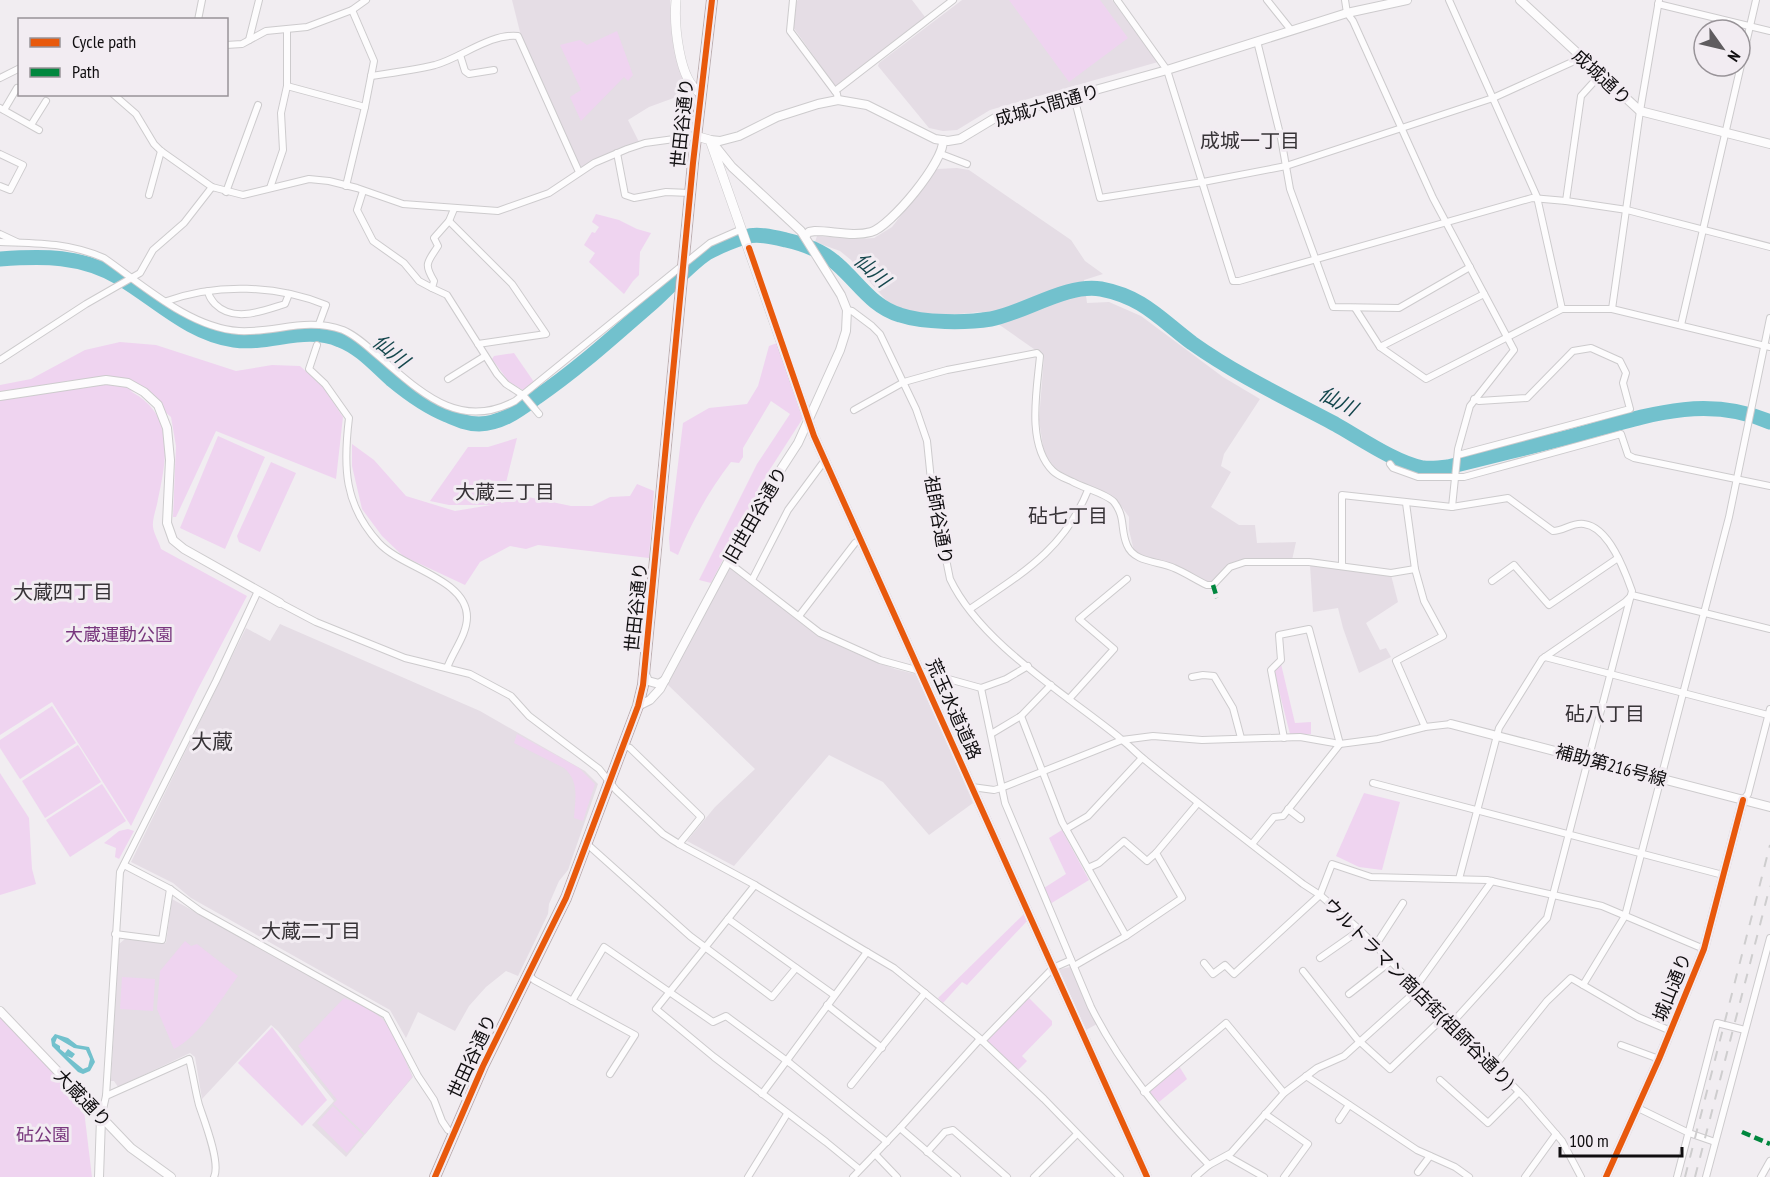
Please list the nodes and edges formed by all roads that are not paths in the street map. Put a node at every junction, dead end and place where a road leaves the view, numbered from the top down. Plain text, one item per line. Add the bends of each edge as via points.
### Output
1 (202, 0) edge
2 (259, 0) edge
3 (366, 0) edge
4 (676, 0) edge
5 (712, 0) edge
6 (793, 0) edge
7 (953, 0) edge
8 (1117, 0) edge
9 (1267, 0) edge
10 (1345, 0) edge
11 (1407, 0) edge
12 (1449, 0) edge
13 (1520, 0) edge
14 (1756, 0) edge
15 (1392, 2) edge
16 (1658, 2) edge
17 (352, 10) junction
18 (1347, 13) junction
19 (198, 18) edge
20 (1719, 18) edge
21 (1752, 18) edge
22 (1752, 26) edge
23 (287, 30) junction
24 (1291, 30) junction
25 (1770, 31) edge
26 (249, 40) junction
27 (1257, 41) junction
28 (228, 45) edge
29 (460, 55) junction
30 (1581, 58) junction
31 (18, 69) edge
32 (494, 70) dead end
33 (1167, 70) junction
34 (1600, 75) junction
35 (371, 76) junction
36 (0, 78) edge
37 (1738, 78) edge
38 (287, 86) junction
39 (17, 88) dead end
40 (835, 91) junction
41 (701, 93) junction
42 (115, 96) edge
43 (1074, 97) junction
44 (1493, 98) junction
45 (838, 100) junction
46 (46, 101) dead end
47 (258, 105) dead end
48 (365, 107) junction
49 (2, 109) edge
50 (1640, 111) junction
51 (31, 125) junction
52 (1403, 128) junction
53 (39, 130) dead end
54 (1726, 133) junction
55 (696, 136) junction
56 (710, 140) junction
57 (943, 141) junction
58 (1770, 144) edge
59 (161, 151) junction
60 (617, 153) junction
61 (0, 154) edge
62 (941, 154) junction
63 (967, 164) dead end
64 (1286, 166) junction
65 (732, 167) junction
66 (579, 172) junction
67 (723, 173) junction
68 (1203, 182) junction
69 (0, 186) edge
70 (346, 186) junction
71 (212, 187) junction
72 (270, 188) junction
73 (363, 190) junction
74 (226, 192) junction
75 (690, 193) junction
76 (149, 195) dead end
77 (1537, 197) junction
78 (1566, 201) junction
79 (454, 208) junction
80 (1627, 210) junction
81 (449, 220) junction
82 (1446, 222) junction
83 (743, 230) junction
84 (1705, 230) junction
85 (0, 234) edge
86 (807, 239) junction
87 (0, 242) edge
88 (20, 243) junction
89 (1770, 247) edge
90 (1315, 260) junction
91 (684, 264) junction
92 (1470, 267) junction
93 (133, 278) junction
94 (432, 288) junction
95 (208, 291) junction
96 (288, 294) junction
97 (1484, 294) junction
98 (167, 301) junction
99 (1355, 308) junction
100 (1562, 309) junction
101 (1612, 309) junction
102 (847, 310) junction
103 (1770, 318) edge
104 (319, 324) junction
105 (1681, 325) junction
106 (1507, 337) junction
107 (478, 344) junction
108 (317, 345) dead end
109 (1767, 346) edge
110 (1380, 348) junction
111 (485, 356) junction
112 (0, 360) edge
113 (448, 379) dead end
114 (904, 382) junction
115 (523, 395) junction
116 (0, 396) edge
117 (1474, 399) junction
118 (854, 410) dead end
119 (537, 412) dead end
120 (808, 422) junction
121 (1458, 457) junction
122 (825, 460) junction
123 (1390, 464) dead end
124 (1455, 475) junction
125 (1736, 479) junction
126 (1770, 486) edge
127 (1088, 490) junction
128 (1406, 504) junction
129 (1452, 507) junction
130 (861, 539) junction
131 (1618, 558) junction
132 (728, 562) junction
133 (1342, 566) junction
134 (1415, 569) junction
135 (1127, 579) dead end
136 (752, 580) junction
137 (1492, 581) dead end
138 (258, 591) junction
139 (1632, 595) junction
140 (280, 603) joint
141 (970, 609) junction
142 (1705, 612) junction
143 (798, 616) junction
144 (1770, 629) edge
145 (1545, 657) junction
146 (1028, 666) junction
147 (447, 668) junction
148 (921, 673) junction
149 (645, 674) junction
150 (1611, 674) junction
151 (1192, 677) dead end
152 (665, 680) junction
153 (1051, 685) junction
154 (981, 688) junction
155 (1683, 692) junction
156 (1069, 699) junction
157 (638, 706) junction
158 (1769, 712) edge
159 (1021, 716) junction
160 (1451, 724) joint
161 (1425, 727) junction
162 (991, 734) junction
163 (1496, 735) junction
164 (1241, 738) junction
165 (1284, 738) junction
166 (1122, 740) junction
167 (1340, 744) junction
168 (623, 745) junction
169 (1142, 758) junction
170 (1589, 760) junction
171 (1041, 771) junction
172 (1660, 778) junction
173 (609, 781) junction
174 (1373, 783) dead end
175 (972, 787) junction
176 (1001, 788) junction
177 (1743, 800) junction
178 (1198, 803) junction
179 (1770, 807) edge
180 (1288, 809) junction
181 (1477, 811) junction
182 (1301, 819) dead end
183 (1066, 829) junction
184 (1569, 835) junction
185 (586, 843) junction
186 (678, 844) junction
187 (1252, 844) junction
188 (1156, 853) junction
189 (1642, 854) junction
190 (124, 865) junction
191 (1088, 868) junction
192 (1723, 875) junction
193 (1459, 879) junction
194 (1492, 881) junction
195 (755, 885) junction
196 (170, 889) junction
197 (1320, 895) junction
198 (1554, 896) junction
199 (1403, 903) dead end
200 (1625, 916) junction
201 (728, 919) junction
202 (1360, 930) junction
203 (115, 934) junction
204 (1126, 936) junction
205 (1770, 938) edge
206 (1376, 946) junction
207 (705, 948) junction
208 (1704, 949) junction
209 (867, 952) junction
210 (1320, 958) dead end
211 (1390, 962) junction
212 (1072, 963) junction
213 (1204, 963) dead end
214 (795, 968) junction
215 (1053, 968) junction
216 (1303, 971) dead end
217 (528, 974) junction
218 (1583, 985) junction
219 (1416, 988) junction
220 (669, 992) junction
221 (925, 993) junction
222 (1349, 994) dead end
223 (834, 995) junction
224 (572, 1001) junction
225 (827, 1005) junction
226 (0, 1011) edge
227 (1444, 1017) junction
228 (1451, 1024) junction
229 (1745, 1030) junction
230 (1671, 1031) junction
231 (981, 1040) junction
232 (1360, 1042) junction
233 (1621, 1045) dead end
234 (882, 1048) junction
235 (1659, 1059) junction
236 (788, 1061) junction
237 (1494, 1067) junction
238 (610, 1074) dead end
239 (1306, 1076) junction
240 (1440, 1080) dead end
241 (851, 1085) dead end
242 (1144, 1092) junction
243 (1519, 1092) junction
244 (1284, 1093) junction
245 (762, 1094) junction
246 (106, 1096) junction
247 (1349, 1105) junction
248 (1638, 1108) junction
249 (787, 1114) junction
250 (1265, 1114) junction
251 (101, 1118) junction
252 (1339, 1120) dead end
253 (900, 1128) junction
254 (454, 1133) junction
255 (1689, 1133) junction
256 (1077, 1134) junction
257 (1557, 1134) junction
258 (887, 1142) junction
259 (1715, 1142) junction
260 (927, 1152) junction
261 (875, 1154) junction
262 (1227, 1156) junction
263 (1430, 1156) junction
264 (1770, 1161) edge
265 (1209, 1165) junction
266 (859, 1169) junction
267 (1418, 1172) dead end
268 (99, 1177) edge
269 (171, 1177) edge
270 (214, 1177) edge
271 (435, 1177) edge
272 (748, 1177) edge
273 (853, 1177) edge
274 (897, 1177) edge
275 (957, 1177) edge
276 (1007, 1177) edge
277 (1034, 1177) edge
278 (1120, 1177) edge
279 (1146, 1177) edge
280 (1195, 1177) edge
281 (1264, 1177) edge
282 (1284, 1177) edge
283 (1469, 1177) edge
284 (1525, 1177) edge
285 (1581, 1177) edge
286 (1606, 1177) edge
287 (1677, 1177) edge
288 (1706, 1177) edge
289 (1761, 1177) edge

1 - 19 street
2 - 26 street
3 - 17 street
4 - 41 main road via 674,26 678,47 685,71 695,90
5 - 41 main road, 世田谷通り
6 - 40 street via 790,30
7 - 40 street
8 - 33 street
9 - 24 street
10 - 18 street
11 - 15 street, 成城六間通り
12 - 44 street
13 - 30 street, 成城通り
14 - 21 street
15 - 18 street, 成城六間通り
16 - 20 street
16 - 50 street
17 - 23 street via 307,27
17 - 35 street via 374,61
18 - 24 street, 成城六間通り
18 - 52 street
22 - 25 street
23 - 26 street via 266,31
23 - 38 street
24 - 27 street, 成城六間通り
26 - 28 street
27 - 33 street, 成城六間通り
27 - 64 street
29 - 32 street via 469,74
29 - 35 street via 435,65
29 - 66 street via 491,41 518,36
30 - 34 street, 成城通り
30 - 44 street
31 - 36 street
33 - 43 street, 成城六間通り
33 - 68 street
34 - 50 street, 成城通り
34 - 78 street via 1581,96
35 - 48 street
37 - 54 street
38 - 48 street
38 - 72 street via 281,113 283,150
39 - 49 street
40 - 45 street
41 - 55 main road, 世田谷通り
42 - 59 street via 136,114
43 - 57 street, 成城六間通り via 995,118 960,139
43 - 68 street via 1100,198
44 - 52 street
44 - 77 street
45 - 56 street via 777,117 739,136
45 - 57 street via 867,105
46 - 51 street
47 - 74 street
48 - 70 street
49 - 51 street
50 - 54 street, 成城通り
50 - 80 street
51 - 53 street
52 - 64 street
52 - 82 street
54 - 58 street, 成城通り
54 - 84 street
55 - 56 main road
55 - 60 street via 645,143
55 - 75 main road, 世田谷通り
56 - 65 street
56 - 67 main road
57 - 62 street
59 - 71 street
59 - 76 street
60 - 66 street
60 - 75 street via 625,195 634,198 666,192
61 - 69 street via 23,165 10,190
62 - 63 street
62 - 86 street via 880,228 861,234 808,232
64 - 68 street
64 - 90 street
65 - 67 street via 726,166
65 - 86 street
66 - 79 street via 549,193 505,209
67 - 83 main road
68 - 90 street via 1233,281
70 - 72 street via 309,179
70 - 73 street
71 - 74 street
71 - 93 street via 184,223 153,250
72 - 74 street via 243,195
73 - 79 street via 403,204
73 - 94 street via 357,210 373,241
75 - 91 main road, 世田谷通り
77 - 78 street
77 - 82 street
77 - 100 street
78 - 80 street
79 - 81 street
80 - 84 street
80 - 101 street
81 - 94 street via 434,238 438,246 426,264 434,281
81 - 107 street via 512,284 546,334
82 - 90 street
82 - 92 street
83 - 91 street via 714,241
83 - 120 main road, 荒玉水道道路
84 - 89 street
84 - 105 street
85 - 88 street
86 - 102 street via 842,295
87 - 88 street
88 - 93 street via 80,248 104,258
90 - 99 street via 1333,307
91 - 115 street
91 - 149 main road, 世田谷通り
92 - 97 street
92 - 99 street via 1399,308
93 - 98 street
93 - 112 street
94 - 107 street via 447,295
95 - 96 street via 245,289
95 - 96 street via 209,298 223,312 233,314 285,304
95 - 98 street
96 - 104 street via 326,305
97 - 106 street
97 - 110 street
98 - 104 street via 199,320 237,331
99 - 110 street
100 - 101 street
100 - 106 street
101 - 105 street
102 - 114 street, 祖師谷通り via 880,334
102 - 120 street, 旧世田谷通り via 844,340
103 - 109 street
104 - 115 street via 348,333 428,397 451,408 491,410
105 - 109 street
106 - 110 street via 1426,379
106 - 117 street via 1513,352
107 - 111 street
108 - 147 street via 309,369 349,418 344,453 356,510 380,544 461,596 467,616 465,631
109 - 125 street
111 - 113 street
111 - 115 street via 496,374
114 - 118 street
114 - 127 street via 1036,353 1040,356 1035,419 1041,452 1053,471
114 - 141 street, 祖師谷通り via 927,441 932,490 950,579
115 - 119 street
116 - 138 street via 106,380 128,383 144,392 158,405 167,428 167,524 173,540
117 - 121 street
117 - 121 street via 1527,398 1574,351 1591,348 1620,361 1626,373 1623,383 1630,408
120 - 122 main road, 荒玉水道道路
120 - 132 street, 旧世田谷通り
121 - 124 street
122 - 130 main road, 荒玉水道道路
122 - 136 street via 788,510
123 - 124 street via 1418,477
124 - 125 street via 1464,477 1621,434 1628,455 1634,458
124 - 129 street
125 - 126 street
125 - 142 street
127 - 133 street via 1113,501 1122,514 1131,552 1147,561 1174,567 1207,585 1213,585 1230,567 1245,562
127 - 141 street via 1073,522 1050,551
128 - 129 street
128 - 133 street via 1342,495
128 - 134 street
129 - 131 street via 1508,498 1552,531 1587,524 1605,538
130 - 143 street
130 - 148 main road, 荒玉水道道路
131 - 137 street via 1548,605 1514,565
131 - 139 street
132 - 136 street
132 - 152 street, 旧世田谷通り
133 - 134 street via 1391,573
134 - 161 street via 1424,600 1443,636 1396,660
135 - 156 street via 1078,619 1114,649
136 - 143 street
138 - 140 street
138 - 190 street
139 - 142 street
139 - 145 street
139 - 150 street
140 - 147 street via 405,658
141 - 146 street, 祖師谷通り via 989,632
142 - 144 street
142 - 155 street
143 - 148 street via 820,633 849,647
145 - 150 street
145 - 163 street
146 - 153 street, 祖師谷通り
146 - 154 street via 1006,680
147 - 173 street via 470,674 511,696
148 - 154 street
148 - 175 main road, 荒玉水道道路
149 - 152 street via 652,683
149 - 157 main road, 世田谷通り
150 - 155 street
150 - 170 street
151 - 164 street via 1214,676 1233,708
152 - 157 street, 旧世田谷通り via 655,696
153 - 156 street, 祖師谷通り
153 - 159 street
154 - 162 street
155 - 158 street
155 - 172 street
156 - 166 street, 祖師谷通り
157 - 168 main road, 世田谷通り
158 - 177 street via 1748,794
159 - 162 street
159 - 171 street
160 - 161 street
160 - 163 street, 補助第216号線
161 - 167 street
162 - 176 street
163 - 170 street, 補助第216号線
163 - 181 street
164 - 165 street
164 - 166 street via 1153,736
165 - 167 street
165 - 167 street via 1271,670 1281,660 1279,635 1309,630
166 - 169 street, ウルトラマン商店街(祖師谷通り)
166 - 171 street
167 - 180 street
168 - 173 main road, 世田谷通り
168 - 186 street via 701,817
169 - 178 street, ウルトラマン商店街(祖師谷通り)
169 - 183 street via 1088,816
170 - 172 street, 補助第216号線
170 - 184 street
171 - 176 street
171 - 183 street
172 - 177 street, 補助第216号線
172 - 189 street
173 - 185 main road, 世田谷通り
173 - 186 street
174 - 181 street
175 - 176 street
175 - 215 main road, 荒玉水道道路
176 - 212 street
177 - 179 street, 補助第216号線
177 - 192 street, 城山通り
178 - 187 street, ウルトラマン商店街(祖師谷通り)
178 - 188 street
180 - 182 street
180 - 187 street via 1283,816 1274,817
181 - 184 street
181 - 193 street
183 - 191 street
184 - 189 street
184 - 198 street
185 - 207 street
185 - 217 main road, 世田谷通り via 566,898
186 - 195 street
187 - 197 street, ウルトラマン商店街(祖師谷通り)
188 - 191 street via 1146,861 1124,841
188 - 204 street via 1182,898
189 - 192 street
189 - 200 street
190 - 196 street
190 - 203 street via 120,872
191 - 204 street
192 - 208 street, 城山通り
193 - 194 street
193 - 197 street via 1371,877 1332,864
194 - 198 street
194 - 219 street
195 - 201 street
195 - 209 street
196 - 203 street via 162,940
196 - 254 street via 200,911 386,1016 442,1120
197 - 202 street, ウルトラマン商店街(祖師谷通り)
197 - 213 street via 1234,974 1225,965 1213,975
198 - 200 street via 1602,906
198 - 228 street via 1547,918
199 - 206 street
200 - 208 street
200 - 218 street
201 - 207 street
201 - 214 street
202 - 206 street, ウルトラマン商店街(祖師谷通り)
202 - 210 street
203 - 246 street
204 - 212 street
205 - 229 street
206 - 211 street, ウルトラマン商店街(祖師谷通り)
207 - 214 street via 772,997
207 - 220 street
208 - 230 street, 城山通り
209 - 221 street
209 - 223 street
211 - 219 street, ウルトラマン商店街(祖師谷通り)
211 - 222 street
212 - 215 street
212 - 242 street via 1103,1031
214 - 223 street
215 - 231 street
215 - 279 main road, 荒玉水道道路
216 - 232 street
217 - 224 street
217 - 254 main road, 世田谷通り
218 - 230 street
218 - 237 street via 1571,978
219 - 227 street, ウルトラマン商店街(祖師谷通り)
219 - 232 street
220 - 224 street via 604,947
220 - 236 street via 713,1022 726,1016
220 - 245 street via 656,1008
221 - 231 street
221 - 234 street
223 - 225 street
224 - 238 street via 635,1035
225 - 234 street
225 - 236 street
226 - 251 street, 大蔵通り
227 - 228 street, ウルトラマン商店街(祖師谷通り)
227 - 232 street via 1390,1069
228 - 237 street, ウルトラマン商店街(祖師谷通り)
229 - 255 street via 1717,1023
229 - 259 street
230 - 235 street, 城山通り
231 - 253 street
231 - 256 street
232 - 239 street via 1344,1056
233 - 235 street
234 - 241 street
235 - 248 street, 城山通り
236 - 245 street
236 - 258 street
237 - 243 street, ウルトラマン商店街(祖師谷通り)
239 - 244 street
239 - 247 street
240 - 243 street via 1488,1123
242 - 244 street via 1226,1023
242 - 265 street
243 - 257 street, ウルトラマン商店街(祖師谷通り)
244 - 250 street
245 - 249 street
246 - 251 street
246 - 270 street via 189,1059 213,1150
247 - 252 street
247 - 263 street
248 - 255 street
248 - 286 street, 城山通り
249 - 266 street
249 - 272 street
250 - 262 street
250 - 282 street via 1308,1144
251 - 268 street
251 - 269 street, 大蔵通り via 138,1155
253 - 258 street
253 - 260 street
254 - 271 main road, 世田谷通り
255 - 259 street
255 - 287 street
256 - 277 street
256 - 278 street
257 - 284 street
257 - 285 street, ウルトラマン商店街(祖師谷通り)
258 - 261 street
259 - 288 street
260 - 275 street
260 - 276 street via 945,1132 953,1130
261 - 266 street
261 - 274 street
262 - 265 street
262 - 281 street
263 - 267 street
263 - 283 street
264 - 289 street
265 - 280 street
266 - 273 street

